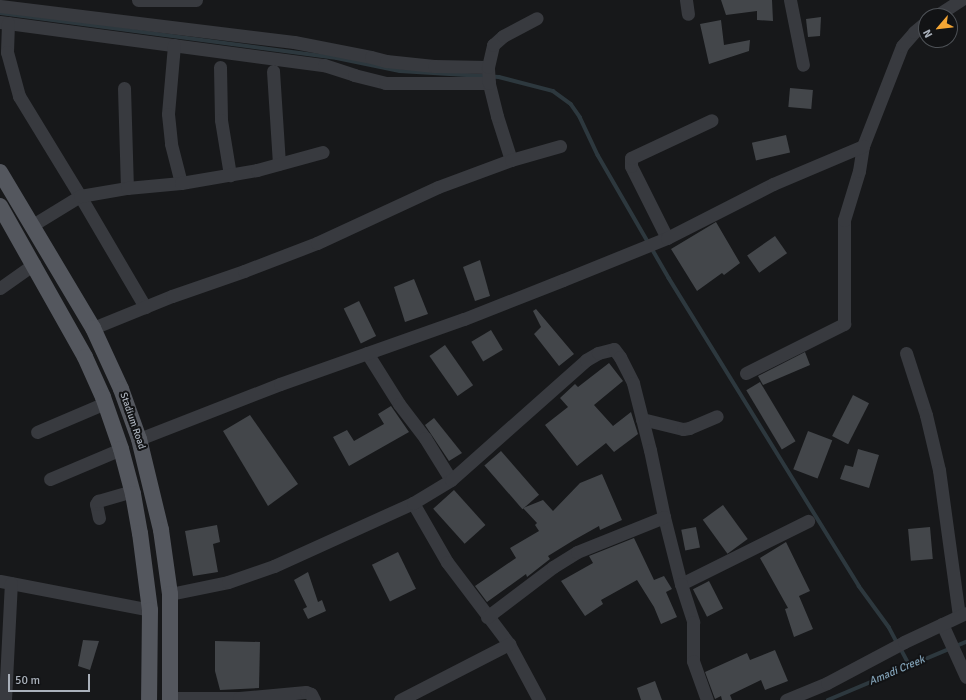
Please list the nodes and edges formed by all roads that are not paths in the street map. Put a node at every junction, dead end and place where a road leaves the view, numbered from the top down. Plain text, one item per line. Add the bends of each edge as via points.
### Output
1 (138, 0) edge
2 (196, 0) edge
3 (686, 0) edge
4 (790, 0) edge
5 (961, 0) edge
6 (0, 6) edge
7 (948, 8) edge
8 (688, 14) dead end
9 (537, 18) dead end
10 (4, 23) edge
11 (918, 29) edge
12 (174, 45) junction
13 (803, 64) dead end
14 (220, 67) dead end
15 (488, 67) junction
16 (273, 71) dead end
17 (489, 83) junction
18 (124, 88) dead end
19 (712, 120) dead end
20 (560, 146) dead end
21 (863, 146) junction
22 (324, 152) dead end
23 (511, 160) junction
24 (279, 164) junction
25 (0, 172) edge
26 (230, 175) junction
27 (181, 183) junction
28 (127, 188) junction
29 (80, 196) junction
30 (0, 206) edge
31 (31, 226) junction
32 (663, 239) junction
33 (34, 264) junction
34 (0, 288) edge
35 (145, 307) junction
36 (93, 328) junction
37 (367, 353) junction
38 (906, 353) dead end
39 (746, 373) dead end
40 (105, 403) junction
41 (717, 416) dead end
42 (642, 419) junction
43 (37, 432) dead end
44 (139, 439) junction
45 (121, 448) junction
46 (50, 479) dead end
47 (451, 480) junction
48 (132, 491) junction
49 (413, 503) junction
50 (664, 517) junction
51 (99, 518) dead end
52 (808, 521) dead end
53 (161, 530) junction
54 (140, 532) junction
55 (5, 582) edge
56 (681, 584) junction
57 (170, 594) junction
58 (150, 610) junction
59 (962, 614) edge
60 (487, 617) junction
61 (944, 629) junction
62 (509, 644) junction
63 (966, 677) edge
64 (534, 698) edge
65 (170, 699) edge
66 (5, 700) edge
67 (148, 700) edge
68 (314, 700) edge
69 (400, 700) edge
70 (707, 700) edge
71 (786, 700) edge

1 - 2 street
3 - 8 street
4 - 13 street
5 - 7 street
6 - 15 street via 294,42 386,61 434,66
9 - 15 street via 503,36 493,45
10 - 12 street
10 - 29 street via 7,52 19,96
11 - 21 street via 902,46
12 - 17 street via 324,65 385,83
12 - 27 street via 168,114 171,144
14 - 26 street via 221,120
15 - 17 street
16 - 24 street
17 - 23 street
18 - 28 street
19 - 32 street via 631,158 632,166
20 - 23 street
21 - 32 street via 773,184
21 - 39 street via 859,171 844,220 844,324
22 - 24 street
23 - 35 street via 438,187 317,243
24 - 26 street
25 - 31 main road, Stadium Road
26 - 27 street
27 - 28 street
28 - 29 street
29 - 31 street
29 - 35 street
30 - 33 main road, Stadium Road
31 - 36 main road, Stadium Road
32 - 37 street via 464,320
33 - 34 street
33 - 40 main road, Stadium Road via 85,357
35 - 36 street
36 - 44 main road, Stadium Road via 121,389
37 - 44 street
37 - 47 street
38 - 59 street via 926,415 939,470
40 - 43 street
40 - 45 main road, Stadium Road
41 - 42 street via 683,429
42 - 47 street via 627,370 616,351 606,349 586,360
42 - 50 street
44 - 53 main road, Stadium Road
45 - 46 street
45 - 48 main road, Stadium Road
47 - 49 street
48 - 51 street via 98,501 96,504
48 - 54 main road, Stadium Road
49 - 57 street via 274,566 228,582
49 - 60 street via 447,562
50 - 56 street
50 - 60 street via 577,552
52 - 56 street
53 - 54 main road
53 - 57 main road, Stadium Road
54 - 58 main road, Stadium Road
55 - 58 street
55 - 66 street
56 - 70 street via 693,622 693,661
57 - 65 main road, Stadium Road
58 - 67 main road, Stadium Road
59 - 61 street
60 - 62 street
61 - 63 street
61 - 71 street via 904,642 827,683
62 - 64 street
62 - 69 street
65 - 68 street via 239,698 306,692 311,694

